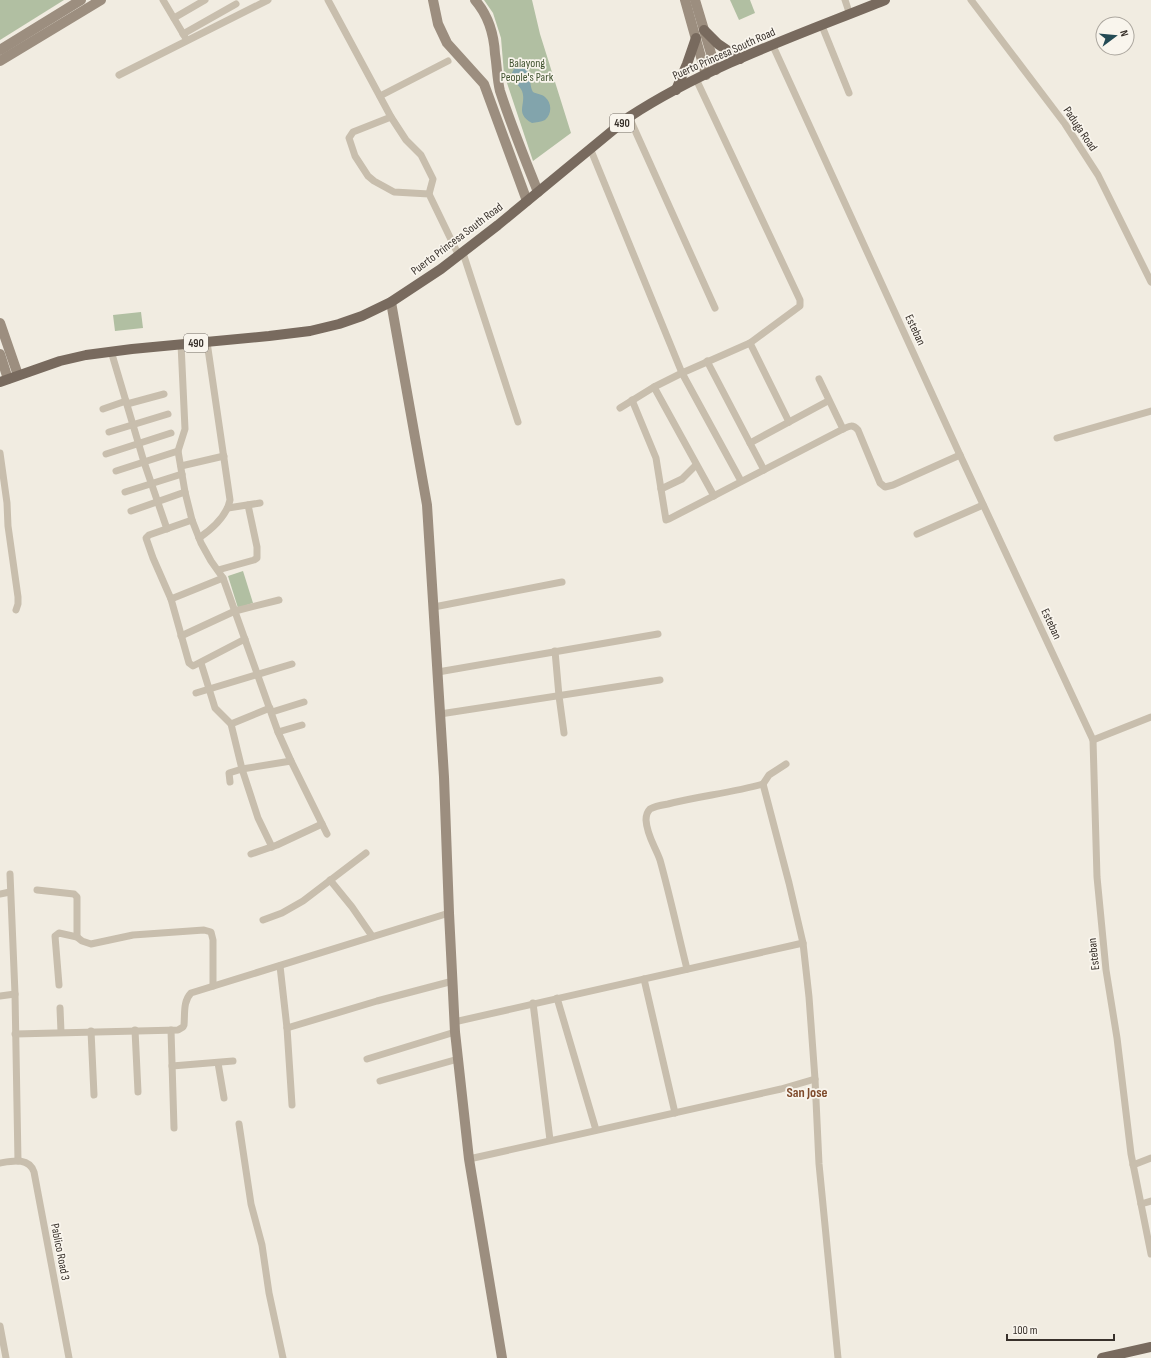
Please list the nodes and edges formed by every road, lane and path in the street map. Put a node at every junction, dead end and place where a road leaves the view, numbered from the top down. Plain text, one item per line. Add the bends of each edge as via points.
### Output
1 (81, 0) edge
2 (101, 0) edge
3 (205, 0) edge
4 (268, 0) edge
5 (328, 0) edge
6 (433, 0) edge
7 (475, 0) edge
8 (685, 0) edge
9 (695, 0) edge
10 (845, 0) edge
11 (885, 0) edge
12 (970, 0) edge
13 (165, 1) edge
14 (235, 2) edge
15 (89, 3) edge
16 (242, 14) junction
17 (850, 14) junction
18 (174, 18) junction
19 (822, 26) junction
20 (704, 30) junction
21 (186, 38) junction
22 (696, 38) junction
23 (773, 46) junction
24 (0, 50) edge
25 (740, 60) junction
26 (0, 61) edge
27 (448, 61) dead end
28 (497, 71) junction
29 (711, 72) junction
30 (119, 76) dead end
31 (479, 77) junction
32 (696, 80) junction
33 (676, 90) junction
34 (849, 93) dead end
35 (380, 96) junction
36 (391, 117) junction
37 (629, 118) junction
38 (590, 148) junction
39 (538, 192) junction
40 (429, 194) junction
41 (527, 201) junction
42 (461, 254) junction
43 (1151, 282) edge
44 (391, 302) junction
45 (715, 308) dead end
46 (0, 323) edge
47 (207, 342) junction
48 (750, 343) junction
49 (181, 344) junction
50 (111, 351) junction
51 (0, 354) edge
52 (707, 361) junction
53 (682, 372) junction
54 (18, 375) junction
55 (819, 379) dead end
56 (4, 381) edge
57 (654, 387) junction
58 (164, 394) dead end
59 (632, 400) junction
60 (828, 401) junction
61 (126, 403) junction
62 (620, 408) dead end
63 (103, 409) dead end
64 (1151, 411) edge
65 (168, 414) dead end
66 (518, 422) dead end
67 (790, 422) junction
68 (133, 424) junction
69 (843, 429) junction
70 (109, 432) dead end
71 (171, 433) dead end
72 (1057, 438) dead end
73 (750, 442) junction
74 (138, 443) junction
75 (178, 451) junction
76 (0, 453) edge
77 (106, 454) dead end
78 (960, 455) junction
79 (224, 456) junction
80 (144, 462) junction
81 (696, 464) junction
82 (181, 470) junction
83 (764, 470) junction
84 (116, 471) dead end
85 (741, 481) junction
86 (151, 483) junction
87 (660, 489) junction
88 (125, 492) dead end
89 (185, 492) junction
90 (714, 496) junction
91 (157, 502) junction
92 (260, 503) dead end
93 (248, 505) junction
94 (984, 505) junction
95 (228, 508) junction
96 (131, 510) dead end
97 (192, 520) junction
98 (167, 529) junction
99 (917, 534) dead end
100 (199, 538) junction
101 (218, 570) junction
102 (223, 578) junction
103 (562, 582) dead end
104 (171, 599) junction
105 (279, 600) dead end
106 (434, 607) junction
107 (16, 610) dead end
108 (235, 612) junction
109 (658, 634) dead end
110 (181, 636) junction
111 (245, 639) junction
112 (555, 651) junction
113 (201, 663) junction
114 (292, 664) dead end
115 (438, 672) junction
116 (257, 674) junction
117 (660, 680) dead end
118 (209, 688) junction
119 (196, 693) dead end
120 (559, 696) junction
121 (304, 702) dead end
122 (271, 710) junction
123 (440, 714) junction
124 (1151, 717) edge
125 (231, 724) junction
126 (302, 725) dead end
127 (278, 732) junction
128 (564, 733) dead end
129 (1093, 740) junction
130 (291, 761) junction
131 (786, 764) dead end
132 (242, 769) junction
133 (230, 782) dead end
134 (763, 784) junction
135 (322, 824) junction
136 (327, 834) dead end
137 (272, 847) junction
138 (366, 852) dead end
139 (251, 854) dead end
140 (10, 874) dead end
141 (330, 880) junction
142 (37, 890) dead end
143 (10, 892) junction
144 (0, 894) edge
145 (449, 913) junction
146 (263, 920) dead end
147 (372, 936) junction
148 (77, 937) junction
149 (803, 943) junction
150 (280, 966) junction
151 (687, 970) junction
152 (644, 979) junction
153 (453, 981) junction
154 (59, 985) dead end
155 (213, 986) junction
156 (14, 994) junction
157 (0, 996) edge
158 (557, 998) junction
159 (533, 1004) junction
160 (60, 1008) dead end
161 (455, 1027) junction
162 (287, 1028) junction
163 (135, 1030) junction
164 (171, 1030) junction
165 (91, 1031) junction
166 (61, 1032) junction
167 (15, 1034) junction
168 (367, 1059) dead end
169 (458, 1059) junction
170 (233, 1061) dead end
171 (218, 1063) junction
172 (172, 1066) junction
173 (815, 1080) junction
174 (380, 1081) dead end
175 (138, 1092) dead end
176 (94, 1095) dead end
177 (224, 1098) dead end
178 (292, 1106) dead end
179 (675, 1113) junction
180 (239, 1124) dead end
181 (174, 1128) dead end
182 (596, 1130) junction
183 (550, 1140) junction
184 (1151, 1158) edge
185 (469, 1159) junction
186 (18, 1161) junction
187 (0, 1163) edge
188 (1133, 1165) junction
189 (1151, 1201) edge
190 (1141, 1204) junction
191 (1151, 1254) edge
192 (0, 1326) edge
193 (1151, 1347) edge
194 (6, 1358) edge
195 (69, 1358) edge
196 (283, 1358) edge
197 (502, 1358) edge
198 (838, 1358) edge
199 (1102, 1358) edge

1 - 24 street
2 - 15 street
3 - 18 street
4 - 16 street
5 - 35 street
6 - 31 street via 438,24 448,43
7 - 28 street via 489,23 494,39
8 - 22 street
9 - 20 street
10 - 17 street
11 - 17 main road, Puerto Princesa South Road / 490
12 - 43 street, Paduga Road via 1065,124 1094,170
13 - 18 street
14 - 16 street
14 - 21 street
15 - 26 street
16 - 21 street
17 - 19 main road, Puerto Princesa South Road / 490
18 - 21 street
19 - 23 main road, Puerto Princesa South Road / 490
19 - 34 street
20 - 25 main road
20 - 29 street
21 - 30 street
22 - 29 street
22 - 33 main road
23 - 25 main road, Puerto Princesa South Road / 490
23 - 78 street, Esteban
25 - 29 main road, Puerto Princesa South Road / 490
27 - 35 street
28 - 31 street via 489,76
28 - 39 street via 500,90
29 - 32 main road, Puerto Princesa South Road / 490
31 - 41 street via 484,84
32 - 33 main road, Puerto Princesa South Road / 490
32 - 48 street via 800,300 799,308
33 - 37 main road, Puerto Princesa South Road / 490
35 - 36 street
36 - 40 street via 406,140 421,155 433,179
36 - 40 street via 353,132 349,138 355,156 368,176 394,192
37 - 38 main road, Puerto Princesa South Road / 490
37 - 45 street
38 - 39 main road, Puerto Princesa South Road / 490
38 - 53 street
39 - 41 main road, Puerto Princesa South Road / 490
40 - 42 street
41 - 42 main road, Puerto Princesa South Road / 490
42 - 44 main road, Puerto Princesa South Road / 490
42 - 66 street
44 - 47 main road, Puerto Princesa South Road / 490 via 350,320 310,330
44 - 106 street via 427,505
46 - 54 street
47 - 49 main road, Puerto Princesa South Road / 490
47 - 79 street
48 - 52 street
48 - 67 street
49 - 50 main road, Puerto Princesa South Road / 490
49 - 75 street via 186,423
50 - 54 main road, Puerto Princesa South Road / 490 via 72,357
50 - 61 street
51 - 56 street
52 - 53 street
52 - 73 street
53 - 57 street
53 - 85 street
54 - 56 main road, Puerto Princesa South Road / 490
55 - 60 street
57 - 59 street
57 - 81 street
58 - 61 street
59 - 62 street
59 - 87 street via 654,451
60 - 67 street
60 - 69 street
61 - 63 street
61 - 68 street
64 - 72 street
65 - 68 street
67 - 73 street
68 - 70 street
68 - 74 street
69 - 78 street via 854,426 858,430 880,483 885,487
69 - 83 street
71 - 74 street
73 - 83 street
74 - 77 street
74 - 80 street
75 - 80 street
75 - 82 street
76 - 107 street via 18,597
78 - 94 street, Esteban
79 - 82 street
79 - 95 street via 230,495
80 - 84 street
80 - 86 street
81 - 87 street via 682,479
81 - 90 street
82 - 86 street
82 - 89 street
83 - 85 street
85 - 90 street
86 - 88 street
86 - 91 street
87 - 90 street via 666,520
89 - 91 street
89 - 97 street
91 - 96 street
91 - 98 street
92 - 93 street
93 - 95 street
93 - 101 street via 257,558
94 - 99 street
94 - 129 street, Esteban
95 - 100 street via 210,530
97 - 98 street
97 - 100 street
98 - 104 street via 146,538
100 - 101 street
101 - 102 street
102 - 104 street
102 - 108 street
103 - 106 street
104 - 110 street
105 - 108 street
106 - 115 street
108 - 110 street
108 - 111 street
109 - 112 street
110 - 113 street via 189,663 193,666
111 - 113 street
111 - 116 street
112 - 115 street
112 - 120 street
113 - 118 street
114 - 116 street
115 - 123 street
116 - 118 street
116 - 122 street
117 - 120 street
118 - 119 street
118 - 125 street via 215,708
120 - 123 street
120 - 128 street
121 - 122 street
122 - 125 street
122 - 127 street
123 - 145 street
124 - 129 street
125 - 132 street
126 - 127 street
127 - 130 street
129 - 188 street, Esteban via 1098,884 1106,970
130 - 132 street
130 - 135 street
131 - 134 street via 769,775
132 - 133 street via 229,773
132 - 137 street via 258,818
134 - 149 street
134 - 151 street via 683,800 654,808 647,814 649,838 659,858
135 - 136 street
135 - 137 street
137 - 139 street
138 - 141 street
140 - 143 street
141 - 146 street via 303,901
141 - 147 street
142 - 148 street via 74,894 77,897
143 - 144 street
143 - 156 street
145 - 147 street
145 - 153 street
147 - 150 street
148 - 154 street via 59,933 55,936
148 - 155 street via 91,944 133,935 209,930 214,940
149 - 151 street
149 - 173 street
150 - 155 street
150 - 162 street
151 - 152 street
152 - 158 street
152 - 179 street
153 - 161 street
153 - 162 street
155 - 164 street via 191,993 187,997 184,1025 181,1029
156 - 157 street
156 - 167 street
158 - 159 street
158 - 182 street
159 - 161 street
159 - 183 street
160 - 166 street
161 - 168 street
161 - 169 street
162 - 178 street
163 - 164 street
163 - 165 street
163 - 175 street
164 - 172 street
165 - 166 street
165 - 176 street
166 - 167 street
167 - 186 street
169 - 174 street
169 - 185 street
170 - 171 street
171 - 172 street
171 - 177 street
172 - 181 street
173 - 179 street
173 - 198 street via 819,1164
179 - 182 street
180 - 196 street via 251,1204 262,1245
182 - 183 street
183 - 185 street
184 - 188 street
185 - 197 street
186 - 187 street
186 - 195 street, Pablico Road 3 via 29,1164 34,1172
188 - 190 street, Esteban
189 - 190 street
190 - 191 street, Esteban
192 - 194 street
193 - 199 main road

